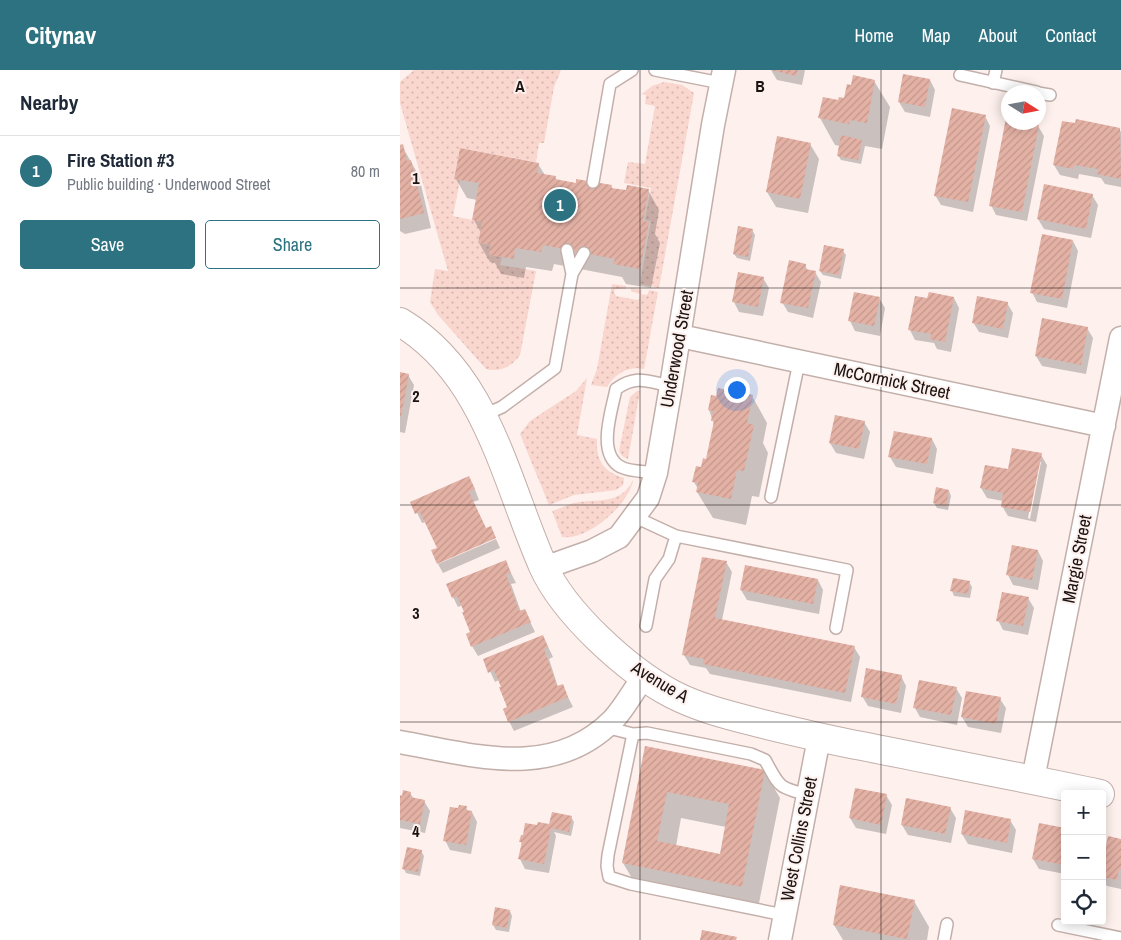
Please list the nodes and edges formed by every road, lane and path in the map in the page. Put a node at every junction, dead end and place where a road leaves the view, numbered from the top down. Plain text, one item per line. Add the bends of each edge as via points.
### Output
1 (632, 70) edge
2 (655, 70) edge
3 (996, 70) edge
4 (722, 76) edge
5 (960, 76) dead end
6 (993, 83) junction
7 (1002, 85) edge
8 (593, 182) dead end
9 (567, 250) dead end
10 (584, 253) dead end
11 (572, 274) junction
12 (400, 322) edge
13 (680, 336) junction
14 (1121, 338) edge
15 (799, 362) junction
16 (671, 386) junction
17 (482, 416) junction
18 (1104, 426) junction
19 (656, 473) junction
20 (771, 497) dead end
21 (635, 517) junction
22 (676, 536) junction
23 (544, 568) junction
24 (646, 626) dead end
25 (836, 628) dead end
26 (644, 676) junction
27 (604, 727) junction
28 (634, 734) junction
29 (819, 738) junction
30 (400, 742) edge
31 (1033, 779) junction
32 (1083, 790) edge
33 (808, 795) junction
34 (1106, 795) edge
35 (1121, 798) edge
36 (784, 915) junction
37 (947, 924) dead end
38 (1058, 925) dead end
39 (1121, 938) edge
40 (780, 940) edge
41 (944, 940) edge

1 - 8 lane via 610,84
2 - 4 lane
3 - 6 lane
4 - 13 street, Underwood Street
5 - 6 lane
6 - 7 lane
9 - 11 lane
10 - 11 lane
11 - 17 lane via 555,368 502,406
12 - 17 street, Avenue A via 442,356 474,398
13 - 15 street, McCormick Street
13 - 16 street, Underwood Street
14 - 18 street, Margie Street
15 - 18 street, McCormick Street
15 - 20 lane
16 - 19 street, Underwood Street
16 - 19 lane via 637,379 616,389 606,440 612,459 621,467
17 - 23 street, Avenue A via 500,452
18 - 31 street, Margie Street
19 - 21 street, Underwood Street via 648,498
21 - 22 lane
21 - 23 street, Underwood Street via 619,537 592,551
22 - 24 lane via 669,560 655,579
22 - 25 lane via 847,570
23 - 26 street, Avenue A via 560,594 603,644
26 - 27 street via 614,719
26 - 29 street, Avenue A via 672,694 715,712
27 - 28 lane
27 - 30 street via 571,748 545,758 486,758
28 - 33 lane via 647,733 751,754 766,760 778,784
28 - 36 lane via 608,855 609,877
29 - 31 street, Avenue A
29 - 33 street, West Collins Street
31 - 32 street, Avenue A
33 - 36 street, West Collins Street
34 - 35 street, Avenue A
36 - 40 street, West Collins Street
37 - 41 lane
38 - 39 lane

